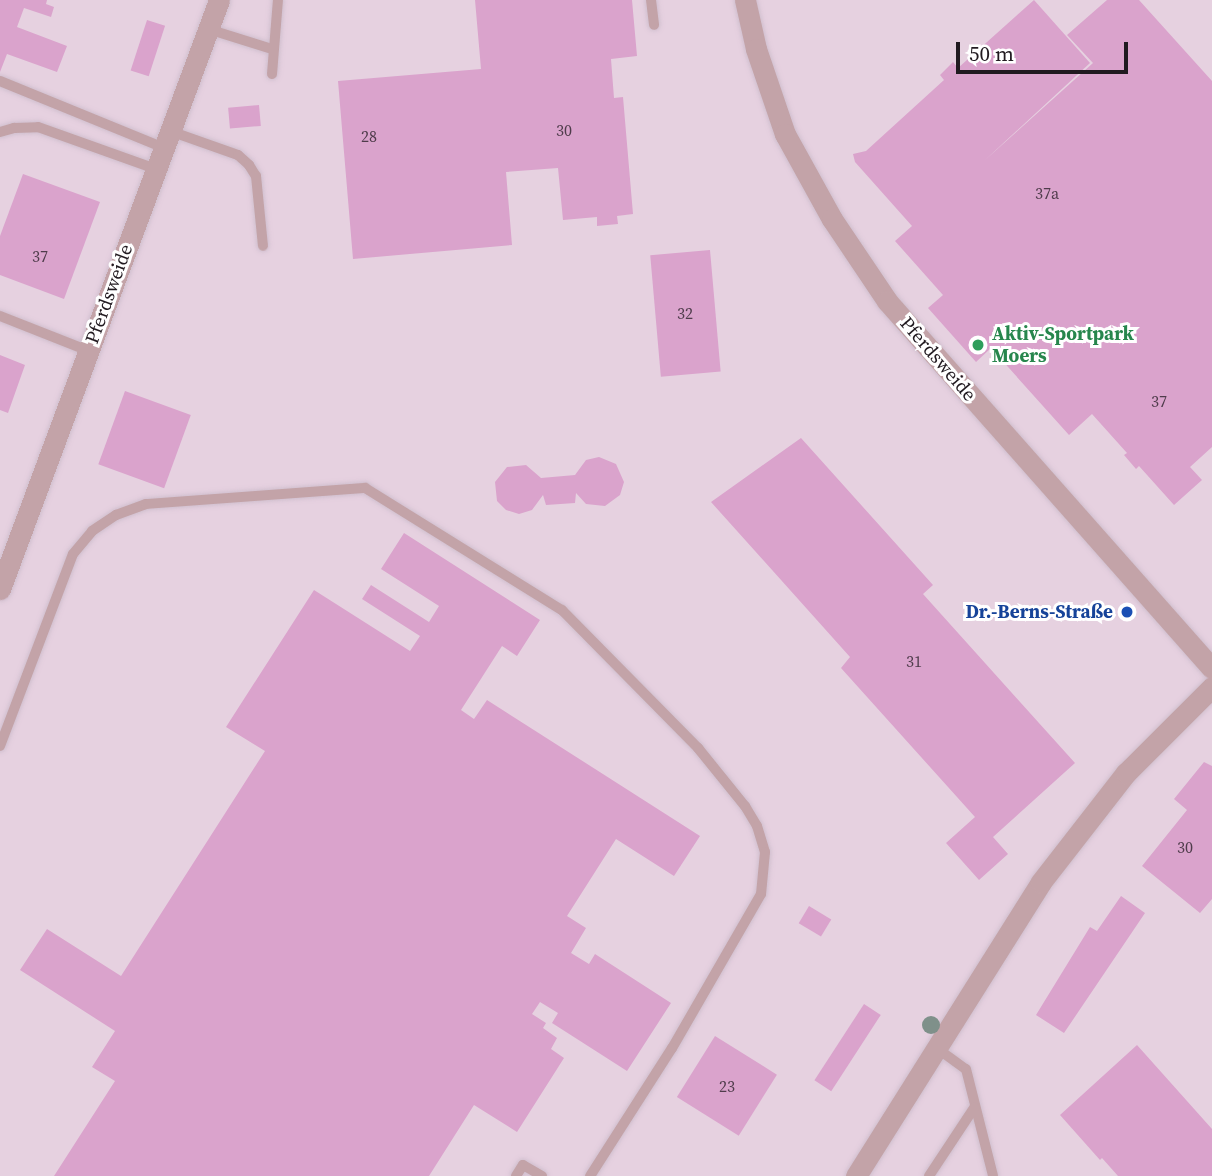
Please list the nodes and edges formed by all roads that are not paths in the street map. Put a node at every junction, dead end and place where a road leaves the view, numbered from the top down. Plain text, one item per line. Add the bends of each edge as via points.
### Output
1 (219, 0) edge
2 (278, 0) edge
3 (651, 0) edge
4 (745, 0) edge
5 (654, 25) dead end
6 (208, 30) junction
7 (272, 49) junction
8 (272, 74) dead end
9 (0, 81) edge
10 (0, 132) edge
11 (167, 139) junction
12 (156, 169) junction
13 (263, 246) dead end
14 (0, 316) edge
15 (89, 351) junction
16 (0, 589) edge
17 (1212, 668) edge
18 (1212, 687) edge
19 (0, 746) edge
20 (938, 1049) junction
21 (974, 1108) junction
22 (516, 1176) edge
23 (542, 1176) edge
24 (590, 1176) edge
25 (856, 1176) edge
26 (929, 1176) edge
27 (993, 1176) edge

1 - 6 street, Pferdsweide
2 - 7 lane
3 - 5 lane
4 - 17 street, Pferdsweide via 785,134 832,219 887,301
6 - 7 lane
6 - 11 street, Pferdsweide
7 - 8 lane
9 - 11 lane
10 - 12 lane via 38,127
11 - 12 street, Pferdsweide
11 - 13 lane via 238,155 249,165 256,176
12 - 15 street, Pferdsweide
14 - 15 lane
15 - 16 street, Pferdsweide
18 - 20 street via 1126,773 1041,881
19 - 24 lane via 74,554 92,531 116,515 146,504 365,488 562,610 698,748 745,806 765,852 761,894
20 - 21 lane via 966,1069
20 - 25 street
21 - 26 lane
21 - 27 lane
22 - 23 lane via 523,1165

